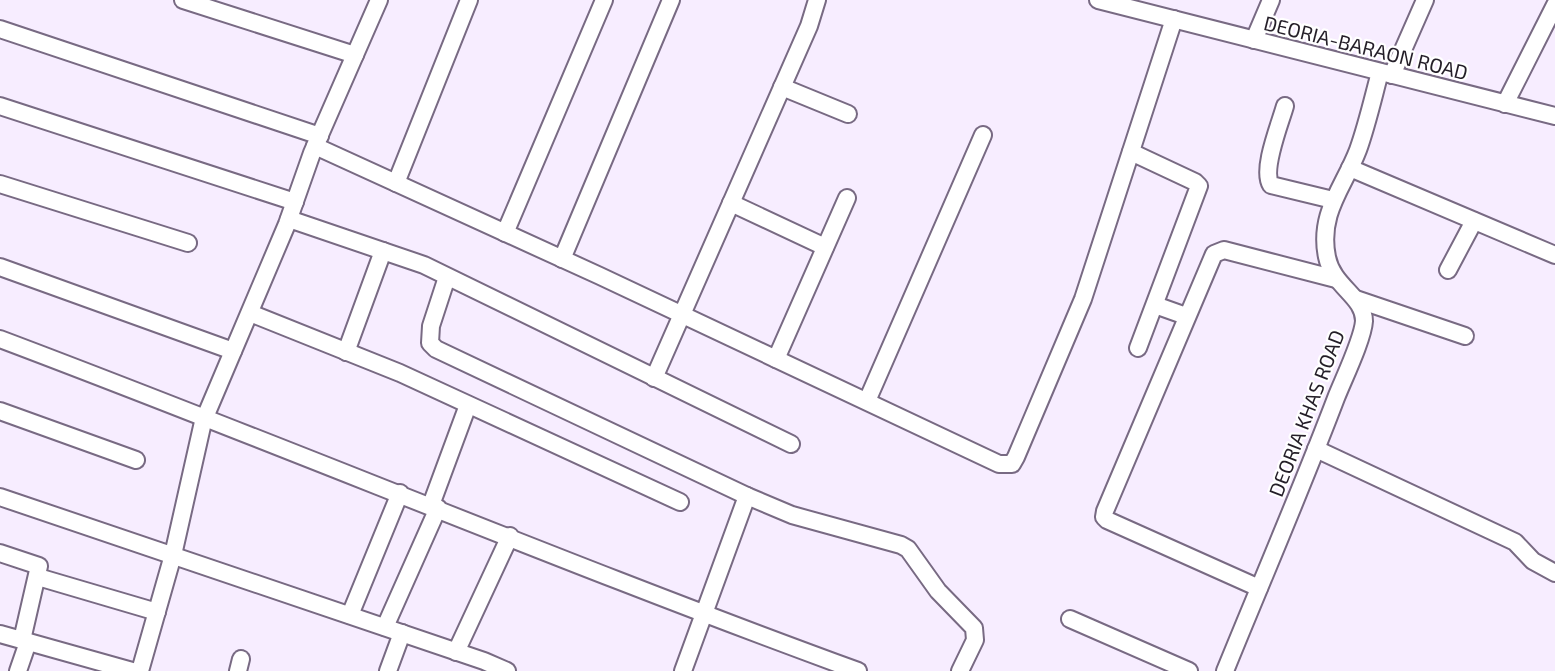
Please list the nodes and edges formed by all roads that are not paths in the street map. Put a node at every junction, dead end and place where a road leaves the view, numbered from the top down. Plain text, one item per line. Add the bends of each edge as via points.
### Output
1 (183, 0) edge
2 (379, 0) edge
3 (469, 0) edge
4 (604, 0) edge
5 (671, 0) edge
6 (817, 0) edge
7 (1100, 0) edge
8 (1271, 0) edge
9 (1425, 0) edge
10 (1555, 5) edge
11 (1174, 19) junction
12 (0, 29) edge
13 (1254, 39) junction
14 (355, 55) junction
15 (1386, 73) junction
16 (782, 87) junction
17 (1505, 104) junction
18 (0, 106) edge
19 (1285, 106) dead end
20 (848, 114) dead end
21 (1555, 116) edge
22 (983, 135) dead end
23 (317, 141) junction
24 (1131, 152) junction
25 (1350, 168) junction
26 (396, 183) junction
27 (0, 184) edge
28 (847, 198) dead end
29 (1333, 200) junction
30 (295, 202) junction
31 (731, 203) junction
32 (289, 219) junction
33 (1474, 221) junction
34 (505, 233) junction
35 (188, 243) dead end
36 (825, 247) junction
37 (383, 251) junction
38 (1555, 255) edge
39 (562, 259) junction
40 (0, 267) edge
41 (1448, 270) dead end
42 (447, 277) junction
43 (1336, 279) junction
44 (1356, 299) junction
45 (1155, 305) junction
46 (250, 313) junction
47 (682, 315) junction
48 (1186, 316) junction
49 (1465, 336) dead end
50 (0, 339) edge
51 (1138, 348) dead end
52 (233, 351) junction
53 (346, 352) junction
54 (776, 359) junction
55 (654, 378) junction
56 (867, 401) junction
57 (468, 405) junction
58 (0, 411) edge
59 (206, 417) junction
60 (791, 444) dead end
61 (1316, 449) junction
62 (136, 460) dead end
63 (400, 493) junction
64 (0, 496) edge
65 (747, 496) junction
66 (680, 502) dead end
67 (435, 506) junction
68 (510, 536) junction
69 (0, 554) edge
70 (173, 555) junction
71 (1555, 573) edge
72 (38, 577) junction
73 (1259, 588) junction
74 (157, 612) junction
75 (704, 613) junction
76 (350, 615) junction
77 (1070, 619) dead end
78 (385, 627) junction
79 (402, 633) junction
80 (0, 634) edge
81 (25, 641) junction
82 (456, 651) junction
83 (501, 670) edge
84 (18, 671) edge
85 (132, 671) edge
86 (140, 671) edge
87 (388, 671) edge
88 (684, 671) edge
89 (858, 671) edge
90 (960, 671) edge
91 (1189, 671) edge
92 (1225, 671) edge

1 - 14 street
2 - 14 street
3 - 26 street
4 - 34 street
5 - 39 street
6 - 16 street
7 - 11 street, DEORIA-BARAON ROAD
8 - 13 street
9 - 15 street
10 - 17 street
11 - 13 street, DEORIA-BARAON ROAD
11 - 24 street
12 - 23 street
13 - 15 street, DEORIA-BARAON ROAD
14 - 23 street
15 - 17 street, DEORIA-BARAON ROAD
15 - 25 street
16 - 20 street
16 - 31 street
17 - 21 street, DEORIA-BARAON ROAD
18 - 30 street
19 - 29 street via 1268,180
22 - 56 street
23 - 26 street
23 - 30 street
24 - 45 street via 1199,186
24 - 56 street via 1083,299 1012,464 999,464
25 - 29 street
25 - 33 street
26 - 34 street
27 - 35 street
28 - 36 street
29 - 43 street via 1326,229 1326,255
30 - 32 street
31 - 36 street
31 - 47 street
32 - 37 street
32 - 46 street
33 - 38 street
33 - 41 street
34 - 39 street
36 - 54 street
37 - 42 street
37 - 53 street
39 - 47 street
40 - 52 street
42 - 55 street
42 - 65 street via 430,333 430,343 436,349
43 - 44 street
43 - 48 street via 1219,251 1209,262
44 - 49 street
44 - 61 street, DEORIA KHAS ROAD via 1364,322
45 - 48 street
45 - 51 street
46 - 52 street
46 - 53 street
47 - 54 street
47 - 55 street
48 - 73 street via 1104,517
50 - 59 street
52 - 59 street
53 - 57 street
54 - 56 street
55 - 60 street
57 - 66 street
57 - 67 street
58 - 62 street
59 - 63 street
59 - 70 street
61 - 71 street via 1515,542 1533,561
61 - 73 street, DEORIA KHAS ROAD
63 - 67 street
63 - 76 street
64 - 70 street
65 - 75 street
65 - 90 street via 792,515 908,549 939,591 974,628 975,640
67 - 68 street
67 - 78 street
68 - 75 street
68 - 82 street
69 - 72 street via 39,566
70 - 74 street
70 - 76 street
72 - 74 street
72 - 81 street
73 - 92 street, DEORIA KHAS ROAD
74 - 86 street
75 - 88 street
75 - 89 street
76 - 78 street
77 - 91 street
78 - 79 street
79 - 82 street
79 - 87 street
80 - 81 street
81 - 84 street
81 - 85 street
82 - 83 street

